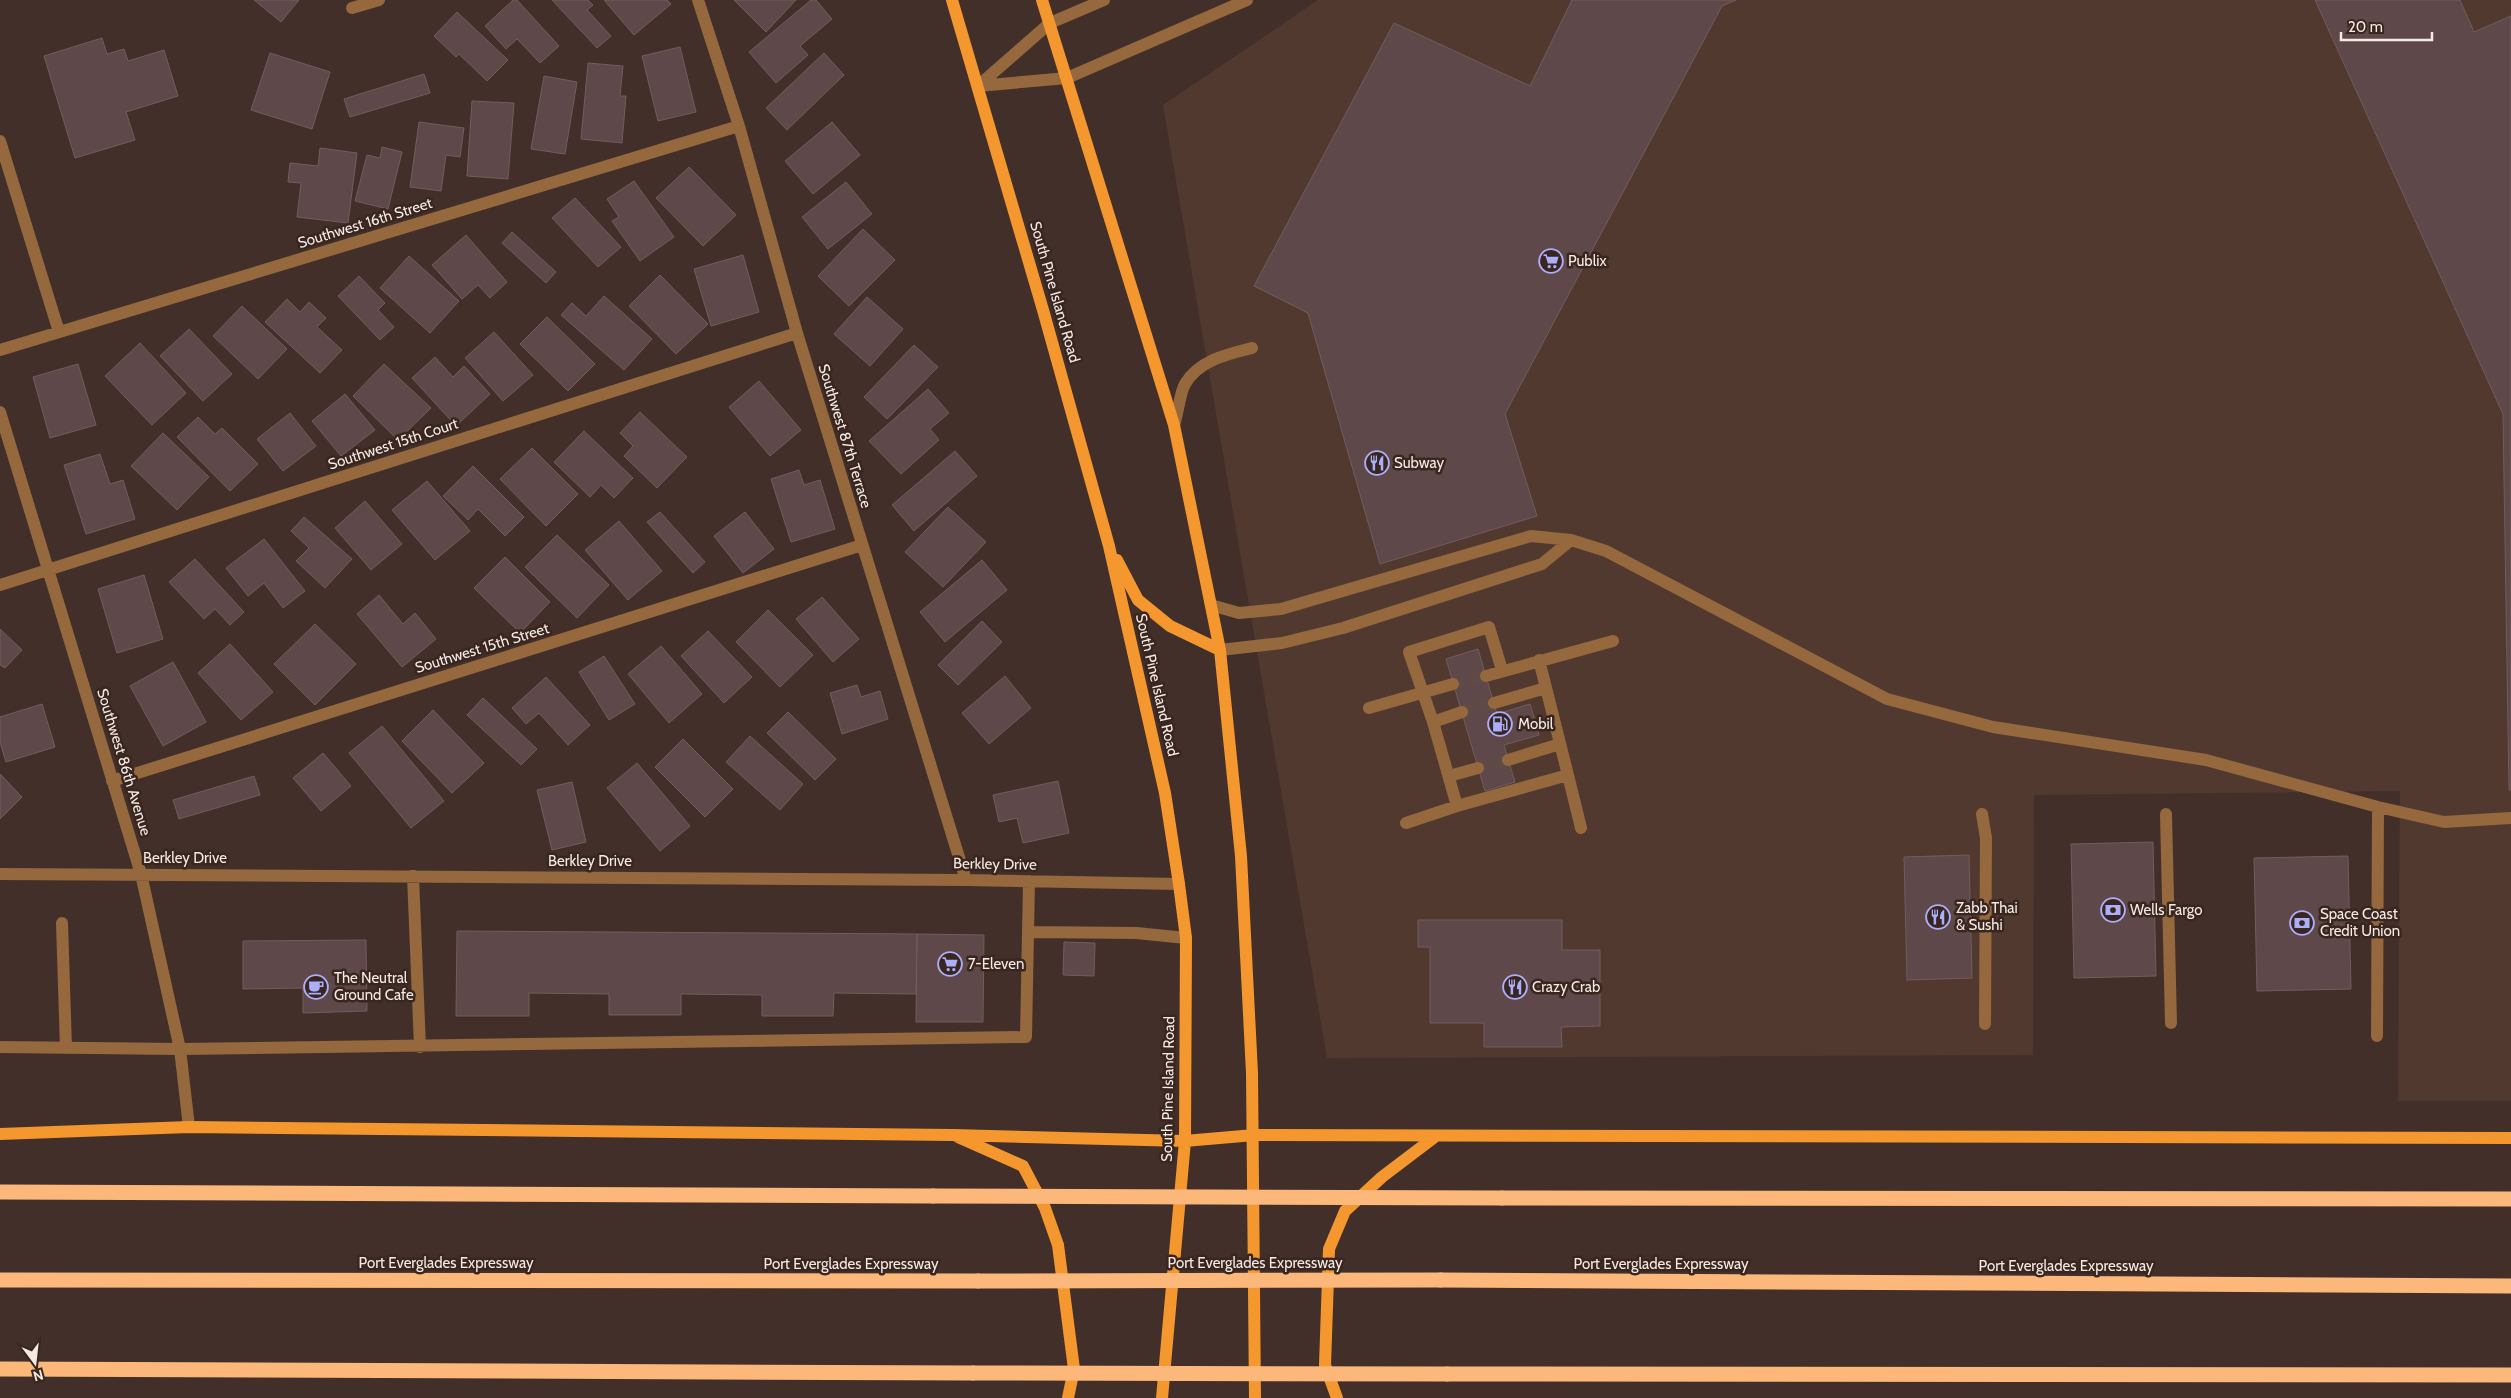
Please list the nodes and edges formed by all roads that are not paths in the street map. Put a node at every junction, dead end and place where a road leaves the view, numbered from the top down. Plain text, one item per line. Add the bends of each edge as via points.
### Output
1 (379, 0) edge
2 (698, 0) edge
3 (952, 0) edge
4 (1042, 0) edge
5 (1104, 0) edge
6 (1247, 0) edge
7 (352, 8) dead end
8 (1050, 23) junction
9 (1067, 78) junction
10 (978, 86) junction
11 (739, 126) junction
12 (0, 141) edge
13 (59, 332) junction
14 (797, 333) junction
15 (1252, 348) dead end
16 (0, 350) edge
17 (0, 412) edge
18 (1174, 425) junction
19 (1571, 540) junction
20 (862, 545) junction
21 (1110, 546) junction
22 (49, 570) junction
23 (0, 585) edge
24 (1211, 605) junction
25 (1613, 641) dead end
26 (1220, 650) junction
27 (1539, 660) junction
28 (1502, 670) junction
29 (1486, 676) tunnel mouth
30 (1453, 684) tunnel mouth
31 (1546, 688) junction
32 (1423, 693) junction
33 (1494, 703) tunnel mouth
34 (1369, 708) dead end
35 (1462, 712) tunnel mouth
36 (1432, 722) junction
37 (1560, 744) junction
38 (1508, 760) tunnel mouth
39 (1478, 768) tunnel mouth
40 (1568, 775) junction
41 (1448, 776) junction
42 (112, 781) junction
43 (1457, 806) junction
44 (2378, 807) junction
45 (1982, 814) dead end
46 (2166, 814) dead end
47 (2511, 818) edge
48 (1406, 823) dead end
49 (1581, 828) dead end
50 (0, 874) edge
51 (141, 874) junction
52 (414, 876) junction
53 (966, 880) junction
54 (1030, 881) junction
55 (1179, 884) junction
56 (62, 923) dead end
57 (1028, 932) junction
58 (1186, 938) junction
59 (2171, 1023) dead end
60 (1985, 1024) dead end
61 (2377, 1036) dead end
62 (0, 1047) edge
63 (420, 1047) junction
64 (66, 1048) junction
65 (180, 1050) junction
66 (189, 1127) junction
67 (0, 1134) edge
68 (953, 1135) junction
69 (1254, 1136) junction
70 (1436, 1136) junction
71 (2511, 1138) edge
72 (1185, 1141) junction
73 (0, 1192) edge
74 (2511, 1199) edge
75 (0, 1280) edge
76 (2511, 1286) edge
77 (0, 1369) edge
78 (2511, 1375) edge
79 (1068, 1398) edge
80 (1162, 1398) edge
81 (1256, 1398) edge
82 (1337, 1398) edge

1 - 7 street
2 - 11 street, Southwest 87th Terrace
3 - 10 main road, South Pine Island Road
4 - 8 main road
5 - 8 street
6 - 9 street
8 - 9 main road
8 - 10 street
9 - 10 street
9 - 18 main road
10 - 21 main road, South Pine Island Road
11 - 13 street, Southwest 16th Street
11 - 14 street, Southwest 87th Terrace
12 - 13 street
13 - 16 street, Southwest 16th Street
14 - 20 street, Southwest 87th Terrace
14 - 22 street, Southwest 15th Court
15 - 18 street via 1221,356 1198,369 1185,384
17 - 22 street, Southwest 86th Avenue
18 - 24 main road
19 - 24 street via 1532,536 1282,609 1239,613
19 - 26 street via 1542,564 1343,628 1282,643
19 - 44 street via 1606,551 1887,699 1993,727 2206,760
20 - 42 street, Southwest 15th Street
20 - 53 street, Southwest 87th Terrace
21 - 26 main road via 1138,600 1170,626
21 - 55 main road, South Pine Island Road via 1165,793
22 - 23 street, Southwest 15th Court
22 - 42 street, Southwest 86th Avenue
24 - 26 main road
25 - 27 street
26 - 69 main road via 1241,856
27 - 28 street
27 - 31 street
28 - 29 street
28 - 32 street via 1489,627 1409,652
30 - 32 street
31 - 33 street
31 - 37 street
32 - 34 street
32 - 36 street
35 - 36 street
36 - 41 street
37 - 38 street
37 - 40 street
39 - 41 street
40 - 43 street
40 - 49 street
41 - 43 street
42 - 51 street, Southwest 86th Avenue
43 - 48 street
44 - 47 street via 2444,822
44 - 61 street
45 - 60 street via 1986,838
46 - 59 street
50 - 51 street, Berkley Drive
51 - 52 street, Berkley Drive
51 - 65 street, Southwest 86th Avenue
52 - 53 street, Berkley Drive
52 - 63 street
53 - 54 street, Berkley Drive
54 - 55 street, Berkley Drive
54 - 57 street
55 - 58 main road, South Pine Island Road
56 - 64 street
57 - 58 street via 1136,933
57 - 63 street via 1026,1037
58 - 72 main road, South Pine Island Road
62 - 64 street
63 - 65 street
64 - 65 street
65 - 66 street, Southwest 86th Avenue
66 - 67 main road
66 - 68 main road
68 - 72 main road
68 - 79 main road via 1023,1166 1046,1208 1058,1245 1074,1369
69 - 70 main road
69 - 72 main road
69 - 81 main road
70 - 71 main road
70 - 82 main road via 1382,1177 1345,1211 1329,1249 1325,1365
72 - 80 main road, South Pine Island Road
73 - 74 highway, bridge
75 - 76 highway, Port Everglades Expressway, bridge via 1441,1280
77 - 78 highway, bridge

